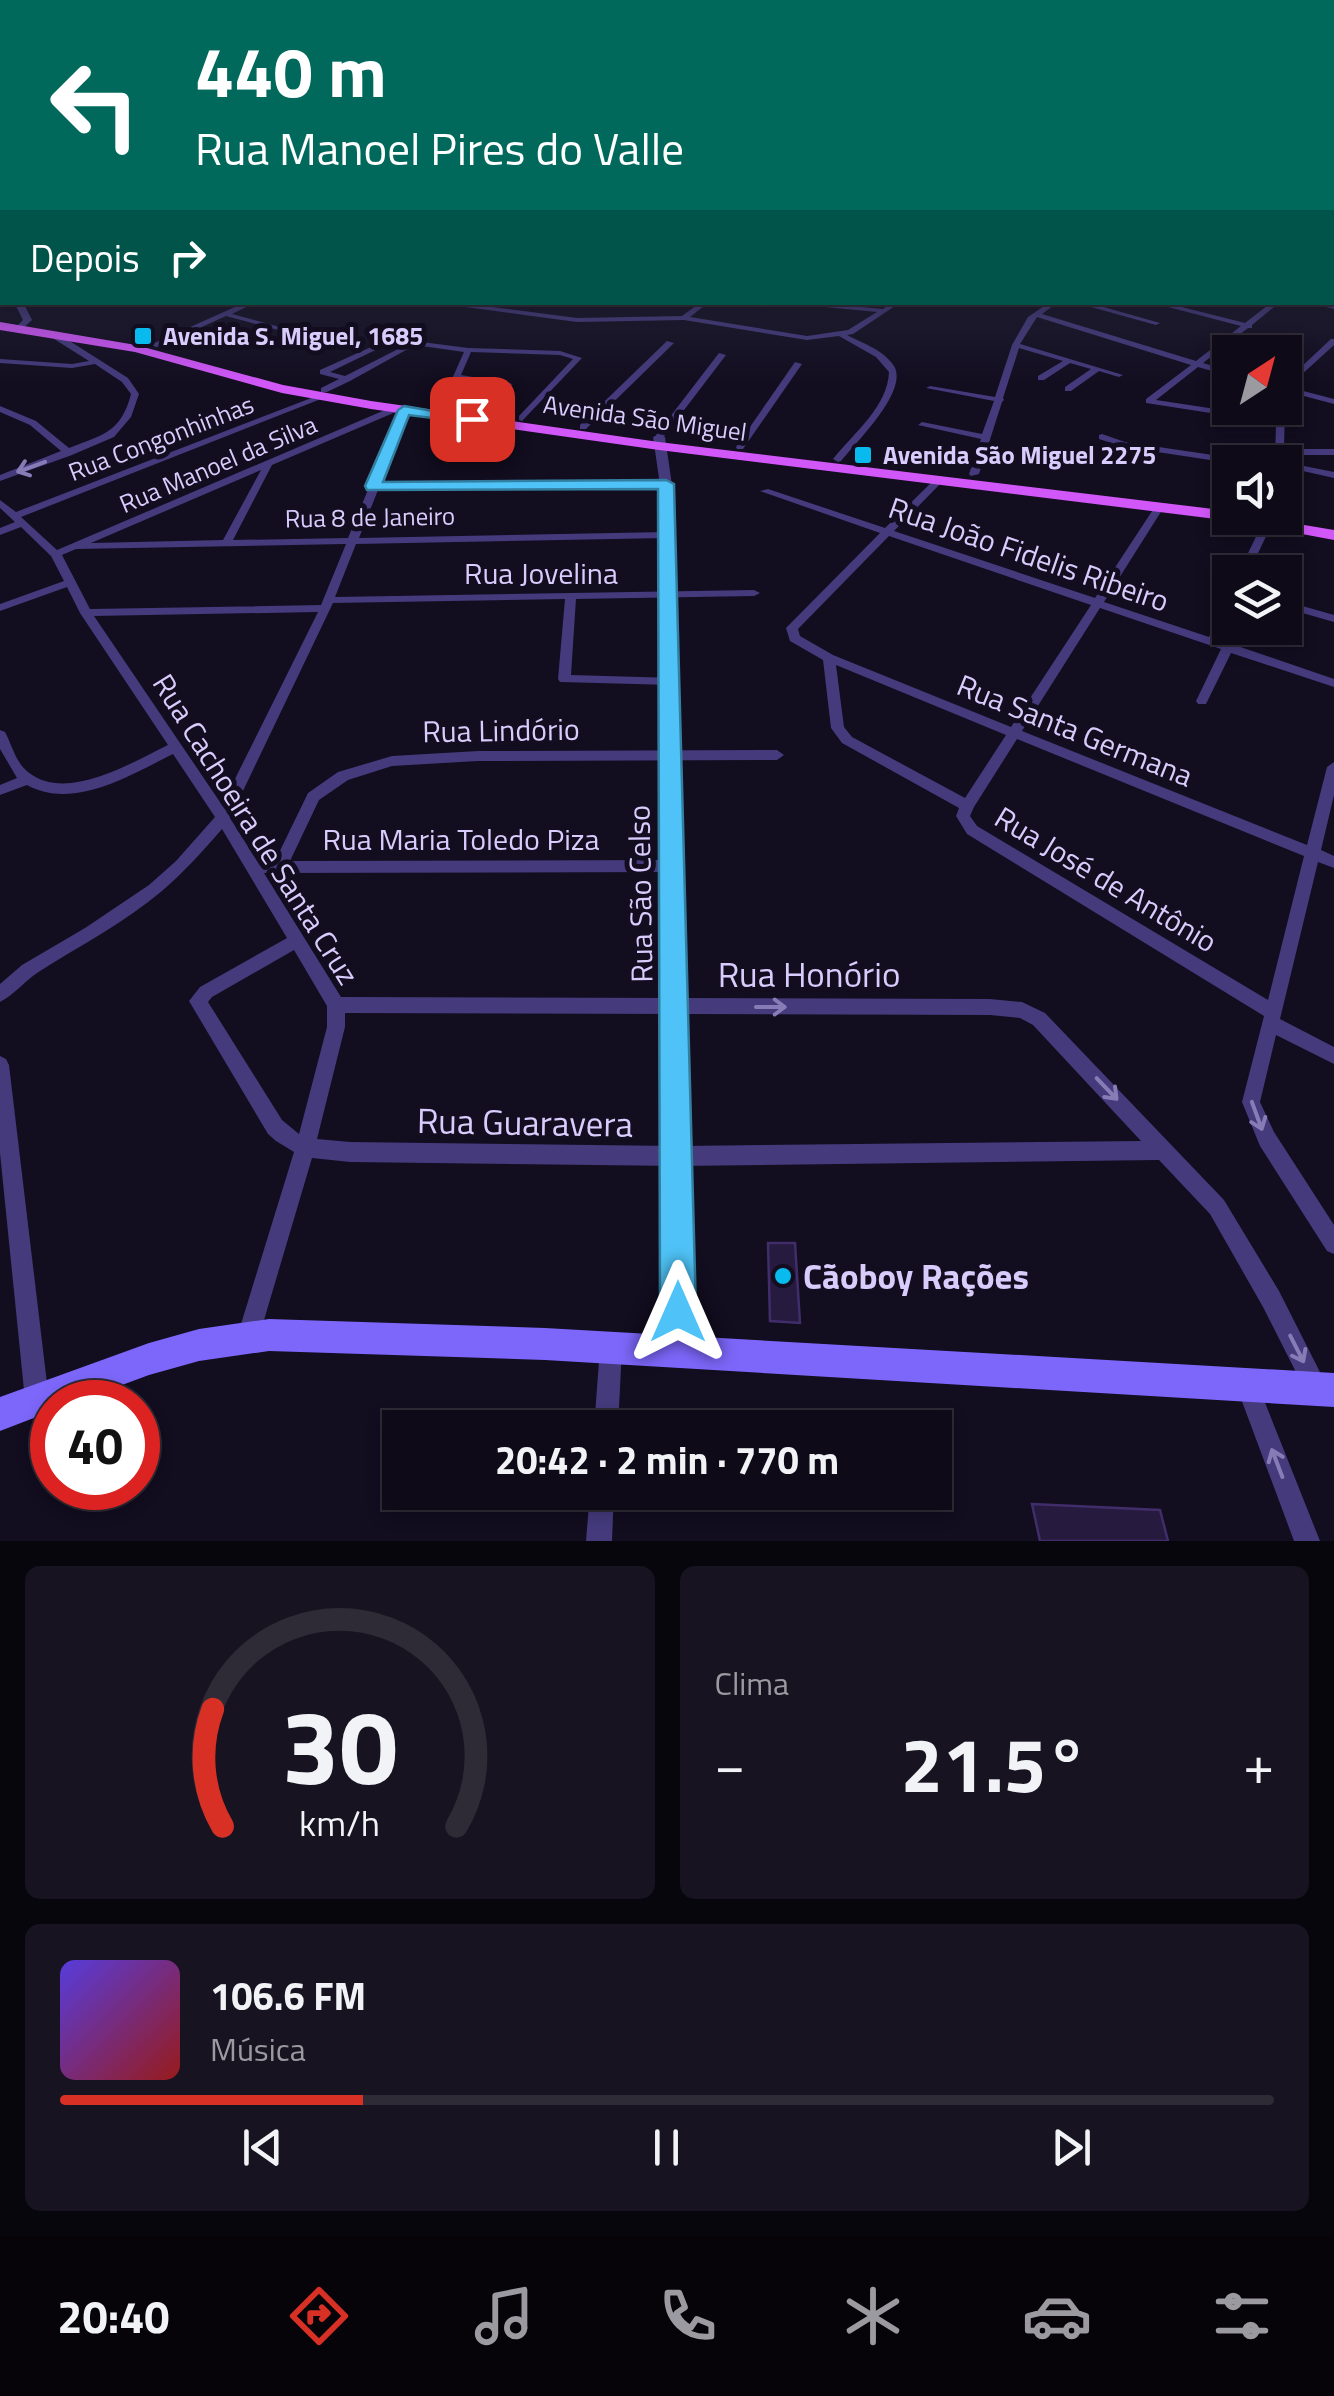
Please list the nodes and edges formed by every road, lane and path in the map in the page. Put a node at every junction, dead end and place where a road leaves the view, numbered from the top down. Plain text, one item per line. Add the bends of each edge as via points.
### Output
1 (20, 305) edge
2 (246, 305) edge
3 (453, 305) edge
4 (507, 305) edge
5 (702, 305) edge
6 (813, 305) edge
7 (894, 305) edge
8 (1050, 305) edge
9 (1087, 305) edge
10 (1164, 305) edge
11 (1273, 305) edge
12 (496, 311) junction
13 (886, 311) junction
14 (1036, 314) junction
15 (228, 315) junction
16 (684, 318) junction
17 (0, 323) edge
18 (1156, 323) dead end
19 (1248, 326) junction
20 (22, 327) junction
21 (54, 334) junction
22 (842, 335) junction
23 (1334, 340) edge
24 (670, 343) dead end
25 (338, 344) dead end
26 (154, 345) junction
27 (412, 345) junction
28 (1016, 345) junction
29 (468, 350) junction
30 (722, 355) dead end
31 (0, 361) edge
32 (1068, 361) junction
33 (96, 362) junction
34 (798, 364) dead end
35 (1197, 364) junction
36 (1097, 369) junction
37 (1212, 369) edge
38 (1302, 371) edge
39 (1119, 375) dead end
40 (456, 377) junction
41 (1042, 378) dead end
42 (347, 379) junction
43 (509, 384) dead end
44 (930, 388) dead end
45 (1068, 389) dead end
46 (1302, 392) edge
47 (323, 394) junction
48 (1000, 400) junction
49 (1334, 402) edge
50 (0, 408) edge
51 (443, 408) junction
52 (400, 409) junction
53 (1212, 411) edge
54 (522, 418) junction
55 (922, 424) dead end
56 (583, 427) junction
57 (1102, 437) dead end
58 (987, 438) junction
59 (659, 442) junction
60 (740, 447) junction
61 (1302, 452) edge
62 (1334, 452) edge
63 (70, 453) junction
64 (1212, 458) edge
65 (838, 459) junction
66 (1302, 461) edge
67 (268, 465) junction
68 (974, 474) junction
69 (1334, 475) edge
70 (0, 478) edge
71 (939, 480) junction
72 (666, 484) junction
73 (373, 486) junction
74 (765, 492) dead end
75 (0, 502) edge
76 (1212, 504) edge
77 (1159, 507) junction
78 (1212, 514) edge
79 (19, 520) junction
80 (1302, 522) edge
81 (1302, 526) edge
82 (1334, 526) edge
83 (0, 532) edge
84 (886, 532) junction
85 (1334, 535) edge
86 (666, 536) junction
87 (354, 540) junction
88 (227, 542) junction
89 (75, 546) junction
90 (56, 554) junction
91 (69, 583) junction
92 (754, 593) dead end
93 (667, 596) junction
94 (570, 598) junction
95 (327, 604) junction
96 (1097, 604) junction
97 (0, 608) edge
98 (1302, 609) edge
99 (86, 613) junction
100 (1334, 619) edge
101 (1212, 642) edge
102 (1222, 645) edge
103 (1228, 647) junction
104 (829, 658) junction
105 (671, 681) junction
106 (1334, 683) edge
107 (1202, 701) dead end
108 (1014, 732) junction
109 (0, 735) edge
110 (174, 748) junction
111 (778, 755) dead end
112 (671, 756) junction
113 (1334, 767) edge
114 (27, 780) junction
115 (0, 790) edge
116 (967, 806) junction
117 (223, 818) junction
118 (1313, 854) junction
119 (1334, 862) edge
120 (672, 866) junction
121 (251, 867) junction
122 (280, 867) junction
123 (296, 941) junction
124 (0, 994) edge
125 (336, 1005) junction
126 (674, 1006) junction
127 (1271, 1017) junction
128 (1334, 1056) edge
129 (0, 1066) edge
130 (4, 1127) edge
131 (305, 1148) junction
132 (1166, 1150) junction
133 (678, 1156) junction
134 (1334, 1244) edge
135 (248, 1338) junction
136 (610, 1347) junction
137 (678, 1351) junction
138 (35, 1380) edge
139 (92, 1380) edge
140 (1246, 1385) junction
141 (1325, 1389) edge
142 (30, 1403) edge
143 (607, 1410) edge
144 (0, 1414) edge
145 (601, 1510) edge
146 (599, 1541) edge
147 (1307, 1541) edge

1 - 20 street via 26,314
2 - 15 street
3 - 12 street
4 - 12 street
5 - 16 street
6 - 13 street
7 - 13 street
8 - 14 street
9 - 18 street
10 - 19 street
11 - 19 street
12 - 16 street via 577,320
13 - 22 street
14 - 28 street
14 - 35 street
15 - 25 street
15 - 26 street
16 - 22 street via 787,337
17 - 20 main road, Avenida São Miguel
19 - 35 street
20 - 21 main road, Avenida São Miguel
20 - 26 main road, Avenida São Miguel
21 - 33 street
21 - 47 main road, Avenida São Miguel
22 - 65 street via 886,362 894,379 889,395
23 - 38 street
24 - 56 street
26 - 47 main road, Avenida São Miguel
27 - 29 street
27 - 42 street, Rua Congonhinhas
27 - 42 street via 385,342 323,372
28 - 32 street
28 - 48 street
29 - 40 street
29 - 54 street via 578,358
30 - 59 street
31 - 33 street
32 - 36 street
32 - 41 street
33 - 63 street via 132,387 133,403 120,429
34 - 60 street
35 - 37 street
35 - 53 street via 1149,402
36 - 39 street
36 - 45 street
40 - 43 street
40 - 51 street
42 - 47 street, Rua Congonhinhas
44 - 48 street
46 - 49 street
47 - 51 main road, Avenida São Miguel
47 - 52 main road, Avenida São Miguel
47 - 79 street, Rua Congonhinhas
48 - 58 street
50 - 63 street via 33,423
51 - 54 main road, Avenida São Miguel
52 - 59 main road, Avenida São Miguel
52 - 67 street, Rua Manoel da Silva
52 - 73 street
54 - 56 main road, Avenida São Miguel
55 - 58 street
56 - 59 main road, Avenida São Miguel
57 - 64 street
58 - 68 street
59 - 60 main road, Avenida São Miguel
59 - 71 main road, Avenida São Miguel
59 - 72 street, Rua São Celso
60 - 65 main road, Avenida São Miguel
61 - 62 street
63 -> 70 street
65 - 68 main road, Avenida São Miguel
66 - 69 street
67 - 88 street
67 - 89 street, Rua Manoel da Silva
68 - 76 main road, Avenida São Miguel
71 - 77 main road, Avenida São Miguel
71 - 84 street
72 - 73 street
72 - 86 street, Rua São Celso
73 - 87 street
74 - 84 street, Rua João Fidelis Ribeiro
75 - 79 street, Rua Cachoeira de Santa Cruz
77 - 78 main road, Avenida São Miguel
77 - 96 street
79 - 83 street, Rua Congonhinhas
79 - 90 street, Rua Cachoeira de Santa Cruz
80 - 82 main road
81 - 85 main road
84 - 96 street, Rua João Fidelis Ribeiro
84 - 104 street, Rua Santa Germana via 792,628 798,642
86 - 87 street, Rua 8 de Janeiro
86 - 93 street, Rua São Celso
87 - 88 street, Rua 8 de Janeiro
87 - 95 street
88 - 89 street, Rua 8 de Janeiro
89 - 90 street, Rua Manoel da Silva
90 - 91 street, Rua Cachoeira de Santa Cruz
91 - 97 street
91 - 99 street, Rua Cachoeira de Santa Cruz
92 - 93 street, Rua Jovelina
93 - 94 street, Rua Jovelina
93 - 105 street, Rua São Celso
94 - 95 street, Rua Jovelina
94 - 105 street via 564,679
95 - 99 street, Rua Jovelina
95 - 117 street
96 - 101 street, Rua João Fidelis Ribeiro
96 - 108 street
98 - 100 street
99 - 110 street, Rua Cachoeira de Santa Cruz
102 - 103 street, Rua João Fidelis Ribeiro
103 - 106 street, Rua João Fidelis Ribeiro
103 - 107 street
104 - 108 street, Rua Santa Germana
104 - 116 street, Rua José de Antônio via 838,728 846,740
105 - 112 street, Rua São Celso
108 - 116 street
108 - 118 street, Rua Santa Germana
109 - 114 street
110 - 114 street via 80,788
110 - 117 street, Rua Cachoeira de Santa Cruz
111 - 112 street, Rua Lindório
112 - 120 street, Rua São Celso
112 - 122 street, Rua Lindório via 419,758 366,768 312,797
113 - 118 street
114 - 115 street
116 - 127 street, Rua José de Antônio via 962,816 972,830
117 - 121 street, Rua Cachoeira de Santa Cruz
117 - 124 street via 154,889
118 - 119 street, Rua Santa Germana
118 - 127 street
120 - 122 street, Rua Maria Toledo Piza
120 - 126 street, Rua São Celso
121 - 122 street, Rua Maria Toledo Piza
121 - 123 street, Rua Cachoeira de Santa Cruz
123 - 125 street, Rua Cachoeira de Santa Cruz
123 - 131 street via 198,1001 275,1127
125 - 126 street, Rua Honório
125 - 131 street, Rua Cachoeira de Santa Cruz
126 -> 132 street, Rua Honório via 1022,1010 1039,1018
126 - 133 street, Rua São Celso
127 - 128 street, Rua José de Antônio
127 -> 134 street via 1252,1110
129 - 130 street
130 - 138 street
131 - 133 street, Rua Guaravera
131 - 135 street, Rua Cachoeira de Santa Cruz
132 - 133 street, Rua Guaravera
132 -> 141 street via 1217,1207
133 - 137 street, Rua São Celso
135 - 136 main road via 337,1335
135 - 139 main road via 199,1345
136 - 137 main road
136 - 143 street
137 - 140 main road
140 - 141 main road
147 -> 140 street
142 - 144 main road
145 - 146 street

